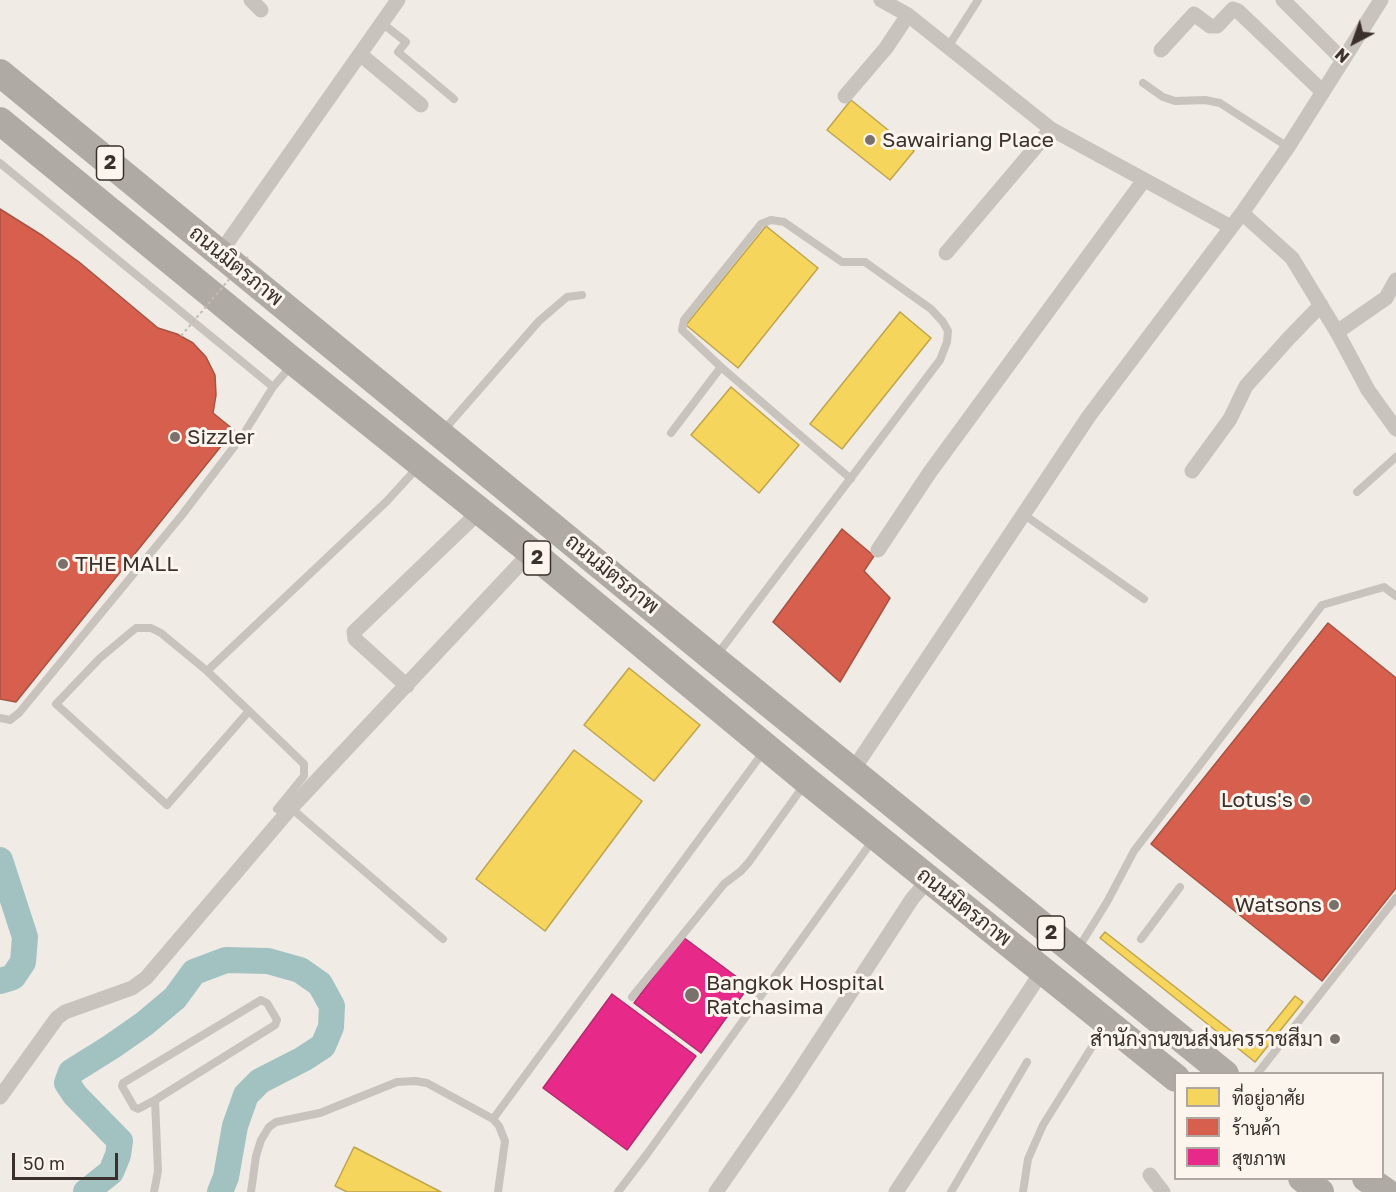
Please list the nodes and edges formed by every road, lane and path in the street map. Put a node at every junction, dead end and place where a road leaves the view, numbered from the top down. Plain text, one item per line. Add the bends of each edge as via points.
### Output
1 (398, 0) edge
2 (881, 0) edge
3 (978, 0) edge
4 (1283, 0) edge
5 (1381, 0) edge
6 (908, 15) junction
7 (382, 23) junction
8 (948, 47) junction
9 (1161, 50) dead end
10 (360, 56) junction
11 (1343, 60) junction
12 (0, 73) edge
13 (1143, 84) dead end
14 (1323, 92) junction
15 (845, 96) dead end
16 (454, 99) dead end
17 (421, 105) dead end
18 (0, 121) edge
19 (1051, 129) junction
20 (1288, 147) junction
21 (0, 163) edge
22 (1144, 180) junction
23 (1242, 213) junction
24 (1231, 227) junction
25 (220, 253) junction
26 (946, 253) dead end
27 (248, 257) dead end
28 (1396, 280) edge
29 (582, 295) dead end
30 (1321, 305) junction
31 (1337, 332) junction
32 (181, 336) dead end
33 (294, 362) junction
34 (722, 367) junction
35 (273, 387) junction
36 (1396, 429) edge
37 (671, 433) dead end
38 (440, 435) junction
39 (1396, 457) edge
40 (421, 463) junction
41 (1192, 471) dead end
42 (851, 479) junction
43 (1357, 492) dead end
44 (480, 511) junction
45 (1023, 514) junction
46 (878, 550) dead end
47 (531, 552) junction
48 (1396, 596) edge
49 (1144, 599) dead end
50 (714, 659) junction
51 (207, 671) junction
52 (406, 686) junction
53 (249, 711) junction
54 (0, 718) edge
55 (766, 748) junction
56 (853, 770) junction
57 (807, 781) junction
58 (829, 799) junction
59 (284, 808) junction
60 (876, 836) junction
61 (929, 879) junction
62 (1180, 887) dead end
63 (1396, 898) edge
64 (443, 939) dead end
65 (1141, 939) dead end
66 (1076, 954) junction
67 (1043, 970) junction
68 (632, 997) dead end
69 (1108, 1023) junction
70 (1027, 1062) dead end
71 (1223, 1072) edge
72 (1259, 1072) edge
73 (1174, 1076) edge
74 (0, 1097) edge
75 (155, 1100) junction
76 (493, 1119) junction
77 (1150, 1175) dead end
78 (1303, 1180) edge
79 (1368, 1180) edge
80 (153, 1192) edge
81 (250, 1192) edge
82 (498, 1192) edge
83 (618, 1192) edge
84 (716, 1192) edge
85 (896, 1192) edge
86 (951, 1192) edge
87 (1023, 1192) edge
88 (1163, 1192) edge
89 (1320, 1192) edge
90 (1386, 1192) edge

1 - 7 street
2 - 6 street
3 - 8 lane
4 - 11 street
5 - 11 street
6 - 8 street
6 - 15 street
7 - 10 street
7 - 16 lane via 406,42 398,52
8 - 19 street
9 - 14 street via 1194,14 1209,26 1217,26 1233,9
10 - 17 street
10 - 25 street
11 - 14 street
12 - 25 highway, ถนนมิตรภาพ / 2
13 - 20 lane via 1163,98 1220,103
14 - 20 street
18 - 33 highway, ถนนมิตรภาพ / 2
19 - 22 street
19 - 26 street
20 - 23 street
21 - 35 lane
22 - 24 street
22 - 46 street via 930,472
23 - 24 street
23 - 30 street via 1292,258
24 - 45 street via 1089,416
25 - 38 highway, ถนนมิตรภาพ / 2
27 - 32 path, bridge
28 - 31 street via 1386,298
29 - 38 lane via 567,297 539,321
30 - 31 street
30 - 41 street via 1246,386 1230,419
31 - 36 street via 1368,390
33 - 35 lane
33 - 40 highway, ถนนมิตรภาพ / 2
34 - 37 lane
34 - 42 lane
34 - 42 lane via 682,326 761,225 771,220 784,222 842,262 865,262 931,309 948,332 939,360
35 - 54 lane via 243,435 182,515 19,714 10,720
38 - 50 highway, ถนนมิตรภาพ / 2
39 - 43 lane
40 - 44 highway, ถนนมิตรภาพ / 2
40 - 51 lane via 387,501
42 - 50 lane
44 - 47 highway, ถนนมิตรภาพ / 2
44 - 52 street via 354,632 356,639
45 - 49 lane
45 - 56 street
47 - 52 street
47 - 55 highway, ถนนมิตรภาพ / 2
48 - 66 lane via 1384,587 1322,605 1134,851
50 - 56 highway, ถนนมิตรภาพ / 2
51 - 53 lane
51 - 53 lane via 161,633 136,628 100,658 56,704 166,805
52 - 59 street
53 - 59 lane via 304,764 304,776
55 - 57 highway, ถนนมิตรภาพ / 2
55 - 76 lane
56 - 58 highway
56 - 66 highway, ถนนมิตรภาพ / 2
57 - 58 highway, ถนนมิตรภาพ / 2
57 - 68 lane via 749,862 724,884
58 - 60 highway, ถนนมิตรภาพ / 2
59 - 64 lane
59 - 74 street via 146,978 132,988 57,1018
60 - 61 highway, ถนนมิตรภาพ / 2
60 - 83 lane
61 - 67 highway, ถนนมิตรภาพ / 2
61 - 84 street
62 - 65 lane
63 - 72 lane
66 - 71 highway, ถนนมิตรภาพ / 2
67 - 69 highway, ถนนมิตรภาพ / 2
67 - 85 street
69 - 73 highway, ถนนมิตรภาพ / 2
69 - 87 lane via 1043,1125 1028,1159
70 - 86 lane
75 - 75 lane via 138,1109 134,1107 123,1083 261,1000 267,1003 277,1020 275,1025
75 - 80 lane via 158,1171
76 - 81 lane via 427,1083 397,1082 320,1113 269,1127 256,1156
76 - 82 lane via 505,1141
77 - 88 street
78 - 89 highway
79 - 90 highway

